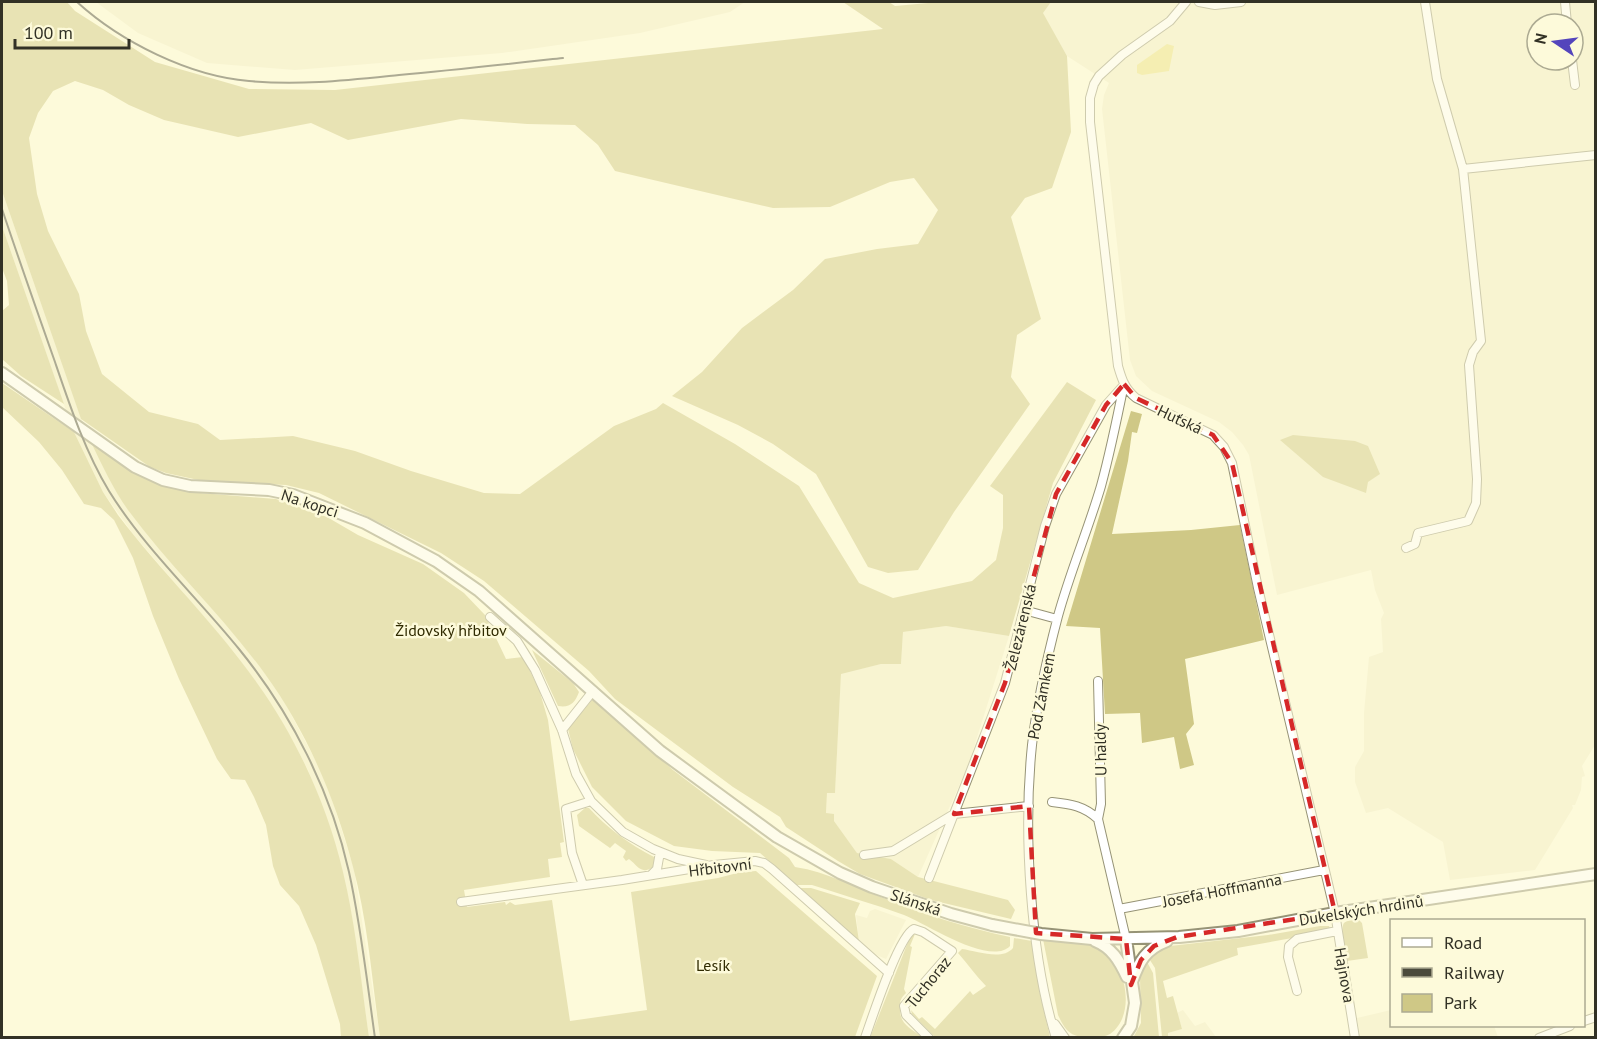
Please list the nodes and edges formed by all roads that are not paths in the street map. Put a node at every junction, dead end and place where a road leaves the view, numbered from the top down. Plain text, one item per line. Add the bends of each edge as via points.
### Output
1 (1186, 2) edge
2 (1198, 2) edge
3 (1241, 2) edge
4 (1425, 2) edge
5 (1573, 72) edge
6 (1575, 85) dead end
7 (1596, 155) edge
8 (1463, 169) junction
9 (2, 373) edge
10 (1124, 384) junction
11 (1406, 548) dead end
12 (1024, 610) junction
13 (490, 617) dead end
14 (1057, 619) junction
15 (1098, 681) dead end
16 (593, 691) junction
17 (562, 730) junction
18 (591, 801) junction
19 (1053, 802) dead end
20 (1029, 807) junction
21 (954, 814) junction
22 (1098, 819) junction
23 (660, 852) junction
24 (864, 855) dead end
25 (714, 865) junction
26 (1324, 870) junction
27 (1596, 874) edge
28 (650, 876) junction
29 (929, 878) dead end
30 (583, 885) junction
31 (461, 902) dead end
32 (1119, 909) junction
33 (1335, 913) junction
34 (1337, 931) junction
35 (1177, 937) junction
36 (1092, 939) junction
37 (1126, 939) junction
38 (889, 973) junction
39 (1131, 985) junction
40 (1297, 991) dead end
41 (1050, 1016) junction
42 (1567, 1027) edge
43 (865, 1038) edge
44 (929, 1038) edge
45 (1056, 1038) edge
46 (1065, 1038) edge
47 (1123, 1038) edge
48 (1355, 1038) edge
49 (1539, 1038) edge

1 - 10 street via 1170,21 1105,69 1090,98 1115,343
2 - 3 street
4 - 8 street via 1437,79
5 - 6 street
7 - 8 street
8 - 11 street via 1480,341 1469,365 1476,503 1468,521 1418,533 1415,544
9 - 16 main road, Na kopci via 135,467 163,480 293,495 365,523 436,561 479,591
10 - 12 street, Železárenská via 1106,405 1056,494
10 - 14 street, Pod Zámkem via 1100,487
10 - 26 street, Huťská via 1136,398 1213,435 1232,463
12 - 14 street
12 - 21 street, Železárenská via 1005,683
13 - 17 street via 517,641
14 - 20 street, Pod Zámkem via 1032,745
15 - 22 street, U haldy
16 - 17 street
16 - 36 main road, Slánská, bridge via 660,751 791,846 840,873 992,925
17 - 18 street via 576,774
18 - 23 street via 623,832
18 - 30 street via 566,809 572,853
19 - 22 street via 1076,804
20 - 21 street
20 - 41 street, Pod Zámkem via 1033,903 1042,983
21 - 24 street via 893,851
21 - 29 street, Železárenská
22 - 32 street
23 - 25 street
23 - 28 street via 657,869
25 - 28 street, Hřbitovní
25 - 38 street, Hřbitovní via 755,861 767,865
26 - 32 street, Josefa Hoffmanna
26 - 33 street, Huťská
27 - 33 main road, Dukelských hrdinů
28 - 30 street, Hřbitovní
30 - 31 street, Hřbitovní
32 - 37 street
33 - 34 street, Hajnova
33 - 35 main road, Dukelských hrdinů via 1238,931
34 - 40 street via 1297,939 1289,946
34 - 48 street, Hajnova
35 - 37 main road, Dukelských hrdinů
35 - 39 main road via 1154,946 1141,960
36 - 37 main road, Slánská
36 - 39 main road via 1107,946 1117,957
37 - 39 main road
38 - 43 street
38 - 44 street, Tuchoraz via 908,932 914,929 951,948 904,1006 906,1015
39 - 47 main road via 1134,1015
41 - 45 street, Pod Zámkem
41 - 46 street, Pod Zámkem
42 - 49 street

